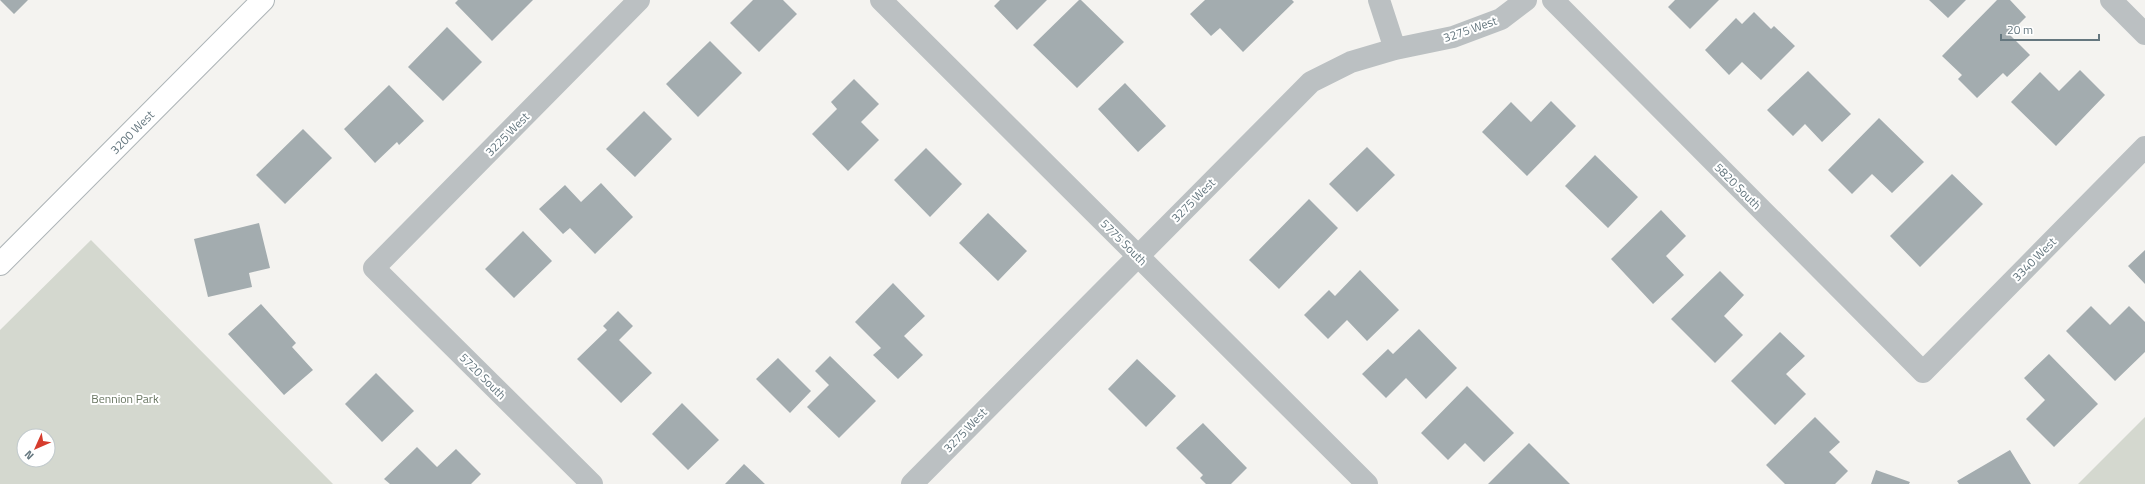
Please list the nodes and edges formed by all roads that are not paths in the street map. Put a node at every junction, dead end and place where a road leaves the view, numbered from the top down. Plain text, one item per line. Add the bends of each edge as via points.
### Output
1 (263, 0) edge
2 (639, 0) edge
3 (881, 0) edge
4 (1379, 0) edge
5 (1526, 0) edge
6 (1554, 0) edge
7 (2111, 0) edge
8 (2145, 34) edge
9 (1395, 49) junction
10 (2145, 147) edge
11 (1137, 255) junction
12 (0, 264) edge
13 (374, 268) joint
14 (1924, 372) joint
15 (592, 484) edge
16 (912, 484) edge
17 (1367, 484) edge

1 - 12 street, 3200 West
2 - 13 street, 3225 West
3 - 11 street, 5775 South
4 - 9 street
5 - 9 street, 3275 West via 1501,19 1453,37
6 - 14 street, 5820 South
7 - 8 street
9 - 11 street, 3275 West via 1350,62 1311,82
10 - 14 street, 3340 West
11 - 16 street, 3275 West
11 - 17 street, 5775 South
13 - 15 street, 5720 South

